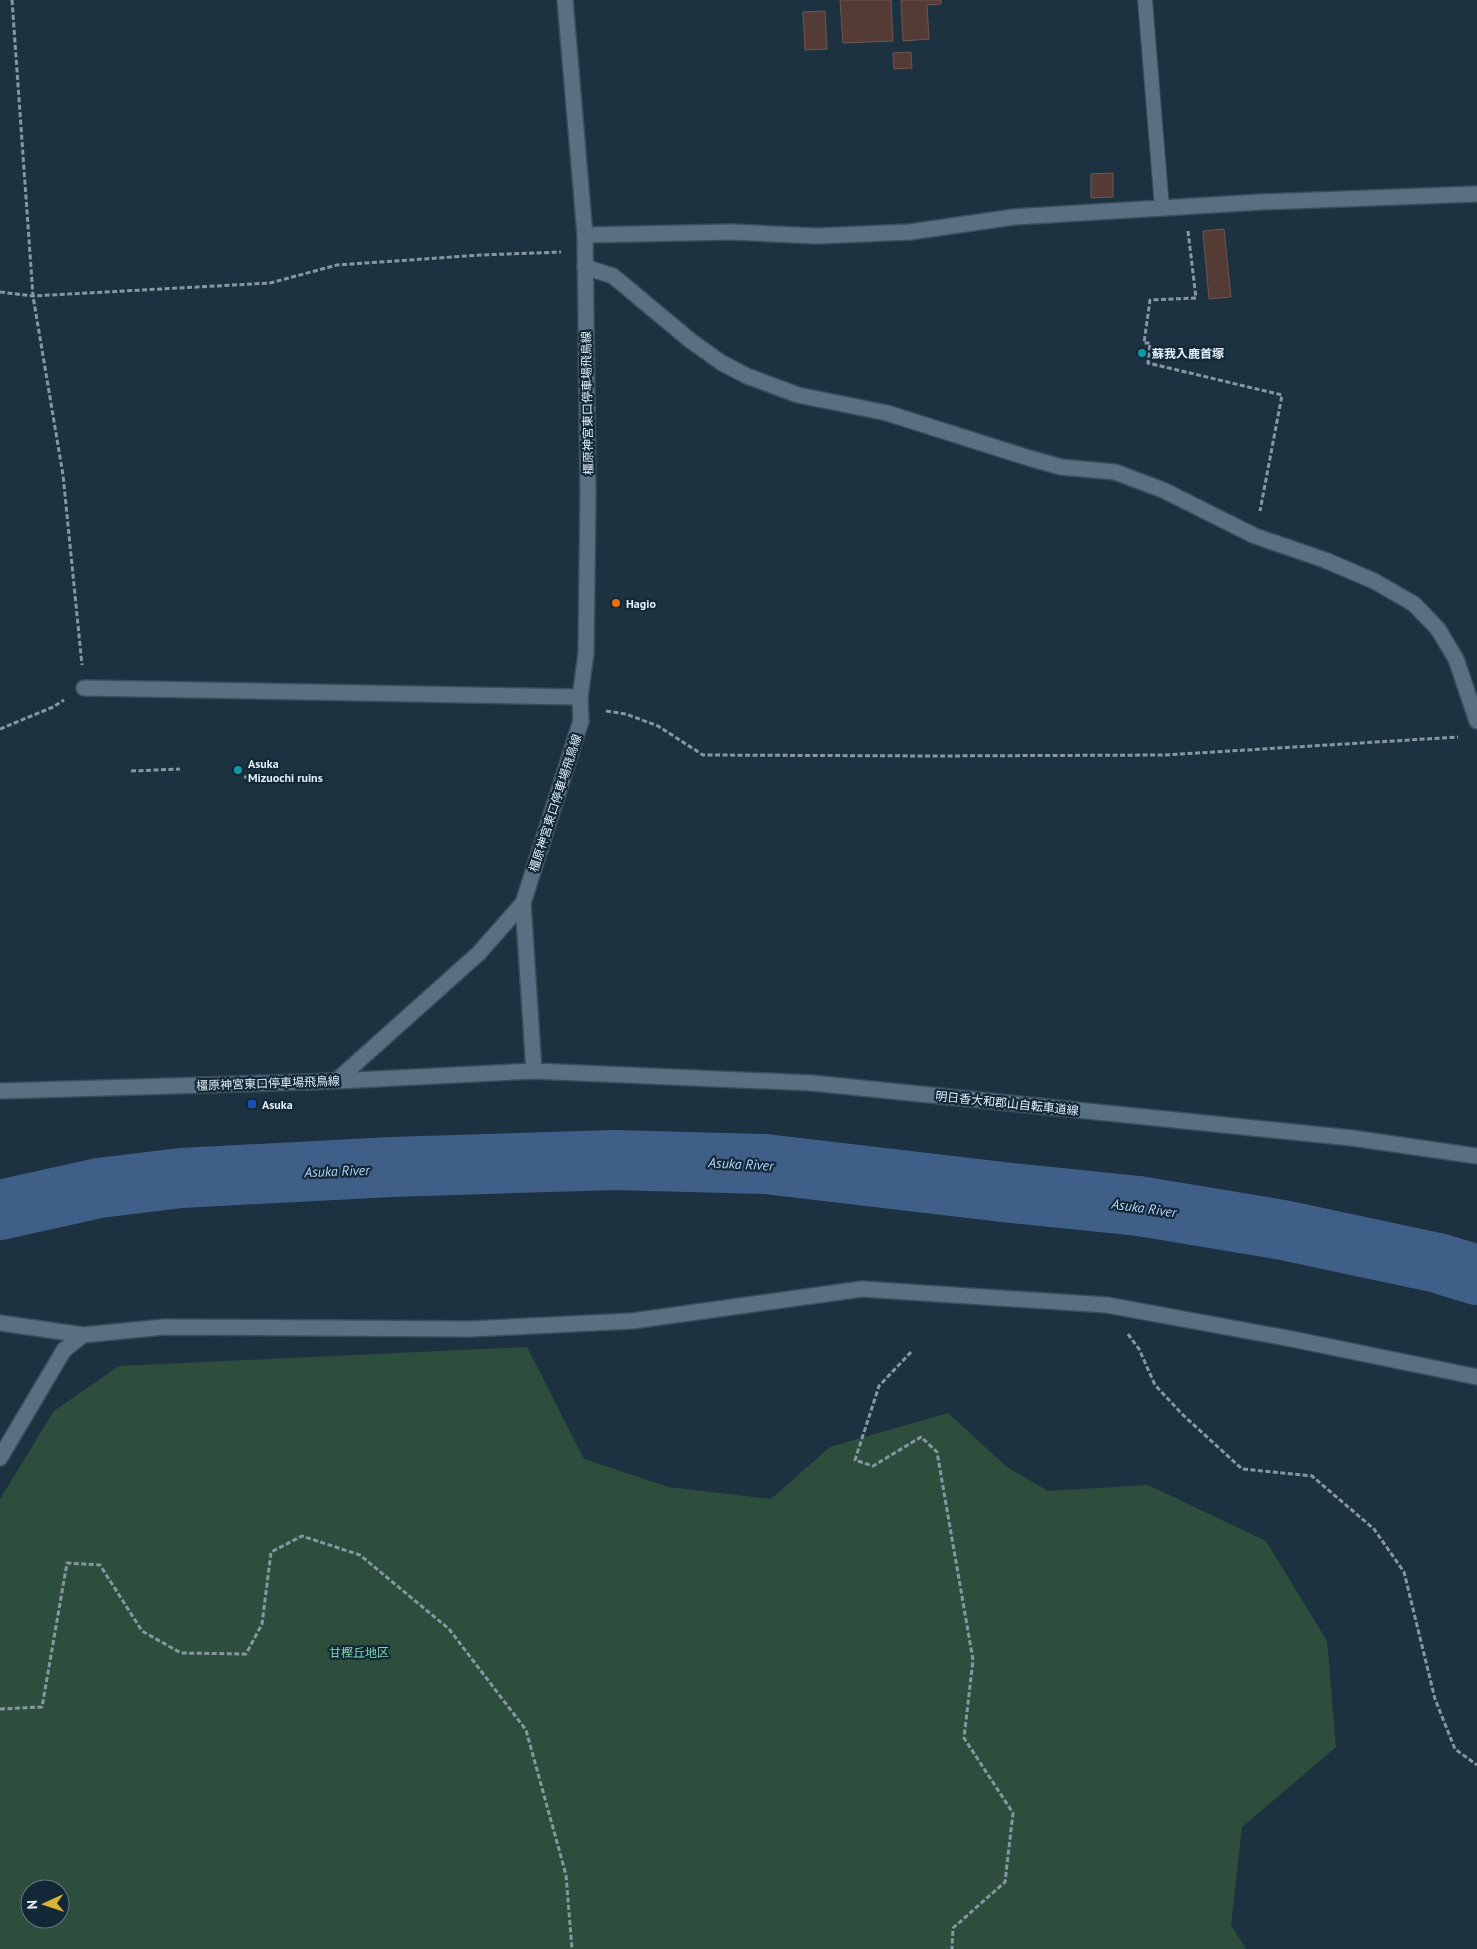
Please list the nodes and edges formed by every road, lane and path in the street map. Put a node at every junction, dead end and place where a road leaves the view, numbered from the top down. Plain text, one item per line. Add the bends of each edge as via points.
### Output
1 (12, 0) edge
2 (565, 0) edge
3 (1145, 0) edge
4 (1477, 194) edge
5 (1185, 206) junction
6 (1162, 208) junction
7 (585, 235) junction
8 (584, 251) junction
9 (585, 267) junction
10 (0, 292) edge
11 (33, 296) junction
12 (1255, 536) junction
13 (84, 688) junction
14 (580, 702) junction
15 (1477, 721) edge
16 (0, 729) edge
17 (1468, 736) dead end
18 (180, 769) dead end
19 (131, 771) dead end
20 (293, 775) dead end
21 (244, 777) dead end
22 (523, 903) junction
23 (534, 1071) junction
24 (336, 1081) junction
25 (0, 1091) edge
26 (1477, 1156) edge
27 (1107, 1305) junction
28 (0, 1323) edge
29 (83, 1335) junction
30 (911, 1352) dead end
31 (1477, 1377) edge
32 (0, 1458) edge
33 (0, 1709) edge
34 (1477, 1765) edge
35 (572, 1949) edge
36 (952, 1949) edge

1 - 11 path
2 - 7 street, 橿原神宮東口停車場飛鳥線
3 - 6 lane
4 - 5 street
5 - 6 street
5 - 12 path via 1196,298 1150,300 1144,343 1150,343 1148,363 1282,395
6 - 7 street via 1014,217 910,232 817,236 732,232
7 - 8 street, 橿原神宮東口停車場飛鳥線
8 - 9 street, 橿原神宮東口停車場飛鳥線
8 - 11 path via 337,265 270,283
9 - 12 street via 613,276 691,341 747,376 798,395 896,415 1061,467 1115,472 1163,490
9 - 14 street, 橿原神宮東口停車場飛鳥線 via 588,481 586,653
10 - 11 path
11 - 13 path via 63,476
12 - 15 street via 1325,560 1374,581 1414,604 1438,629 1456,659
13 - 14 street
13 - 16 path via 53,707
14 - 17 path via 658,726 703,754 1165,755
14 - 22 street, 橿原神宮東口停車場飛鳥線 via 582,721
18 - 19 path
20 - 21 path
22 - 23 street, 橿原神宮東口停車場飛鳥線
22 - 24 street via 479,953
23 - 24 street, 橿原神宮東口停車場飛鳥線
23 - 26 street, 明日香大和郡山自転車道線 via 812,1084 1352,1138
24 - 25 street, 橿原神宮東口停車場飛鳥線
27 - 29 street via 862,1289 632,1321 470,1329 164,1327
27 - 31 street
27 - 34 path via 1139,1349 1155,1386 1242,1469 1312,1476 1374,1529 1404,1572 1435,1699 1455,1748
28 - 29 street
29 - 32 street via 64,1350
30 - 36 path via 878,1386 855,1460 873,1466 920,1437 937,1452 973,1660 964,1738 1014,1814 1005,1882 954,1928
33 - 35 path via 42,1707 67,1563 100,1565 142,1631 181,1653 246,1654 262,1624 271,1552 302,1536 360,1555 449,1629 526,1730 566,1875

